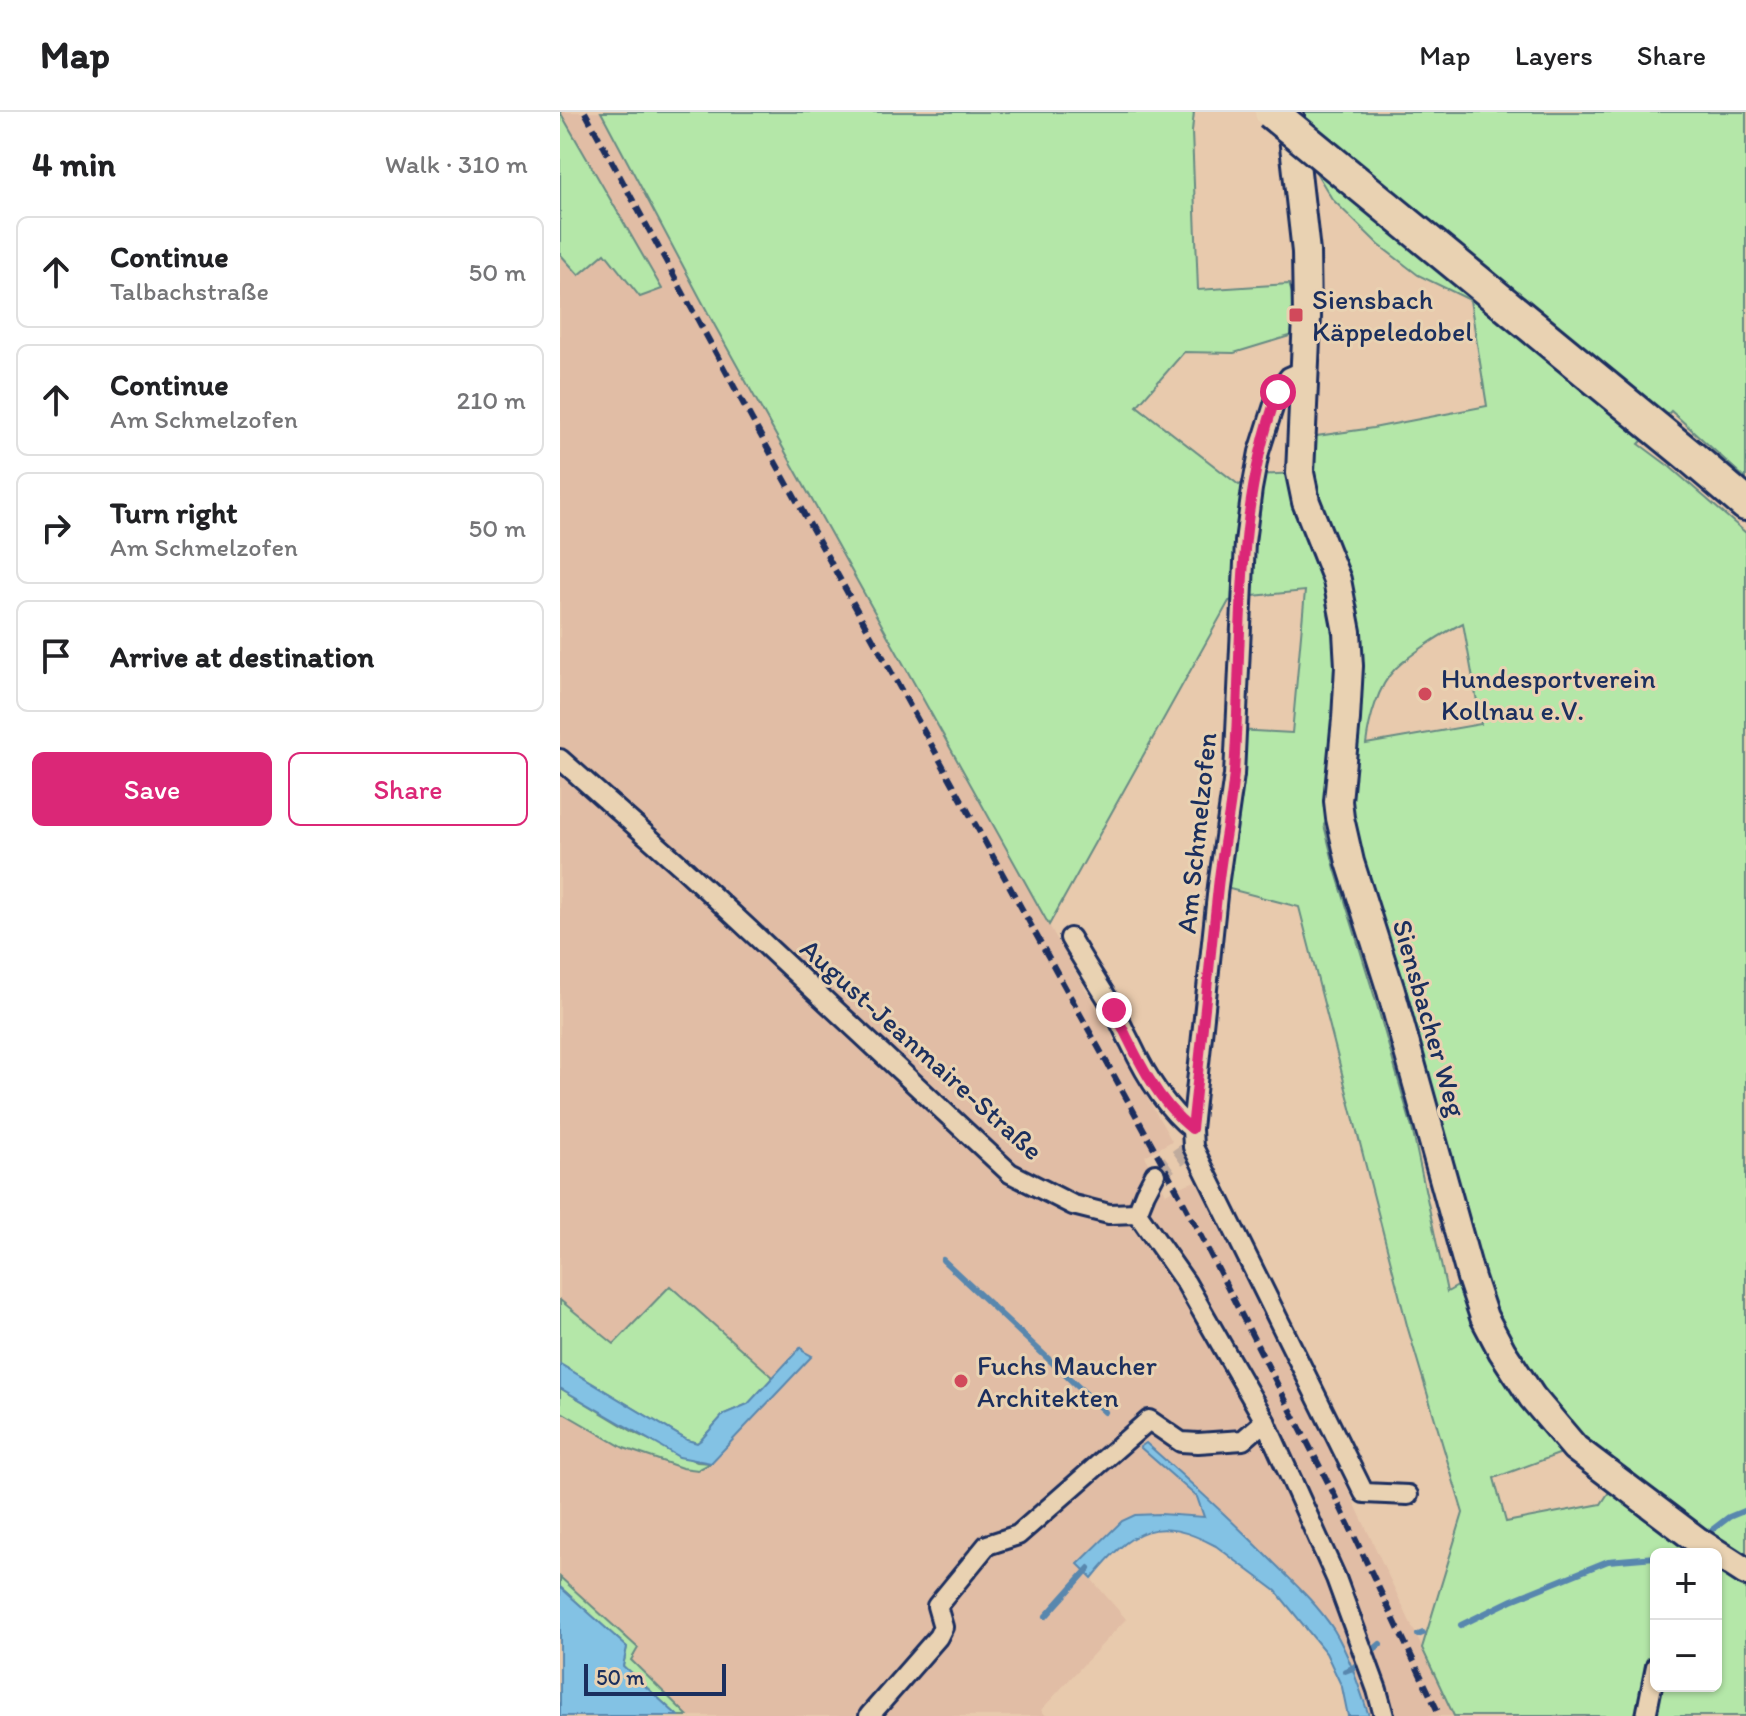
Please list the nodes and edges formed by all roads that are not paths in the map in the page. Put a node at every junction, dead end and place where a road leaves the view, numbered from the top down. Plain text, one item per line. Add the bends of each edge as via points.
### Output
1 (1271, 112) edge
2 (1289, 112) edge
3 (1305, 370) junction
4 (1746, 504) edge
5 (560, 759) edge
6 (1070, 938) dead end
7 (1192, 1129) junction
8 (1155, 1174) tunnel mouth
9 (1137, 1213) junction
10 (1265, 1421) junction
11 (1408, 1495) dead end
12 (1696, 1547) edge
13 (1746, 1572) edge
14 (1651, 1692) edge
15 (869, 1716) edge
16 (1384, 1716) edge
17 (1646, 1716) edge

1 - 4 highway, bridge
2 - 3 street, Siensbacher Weg via 1306,252
3 - 7 street, Am Schmelzofen via 1289,377 1278,392 1252,489 1234,775
3 - 12 street, Siensbacher Weg via 1300,473 1337,580 1347,632 1340,818 1471,1278 1484,1317 1532,1397 1575,1448
5 - 9 street, August-Jeanmaire-Straße via 1010,1173 1073,1205 1109,1214
6 - 7 street, Am Schmelzofen via 1158,1092
7 - 11 street, Am Schmelzofen via 1193,1147 1364,1493
8 - 9 street
9 - 10 street via 1186,1283
10 - 15 street via 1243,1440 1198,1443 1181,1442 1149,1420 1018,1535 987,1545 937,1606 943,1627 938,1637
10 - 16 street via 1336,1578
12 - 13 street, Siensbacher Weg
14 - 17 street

